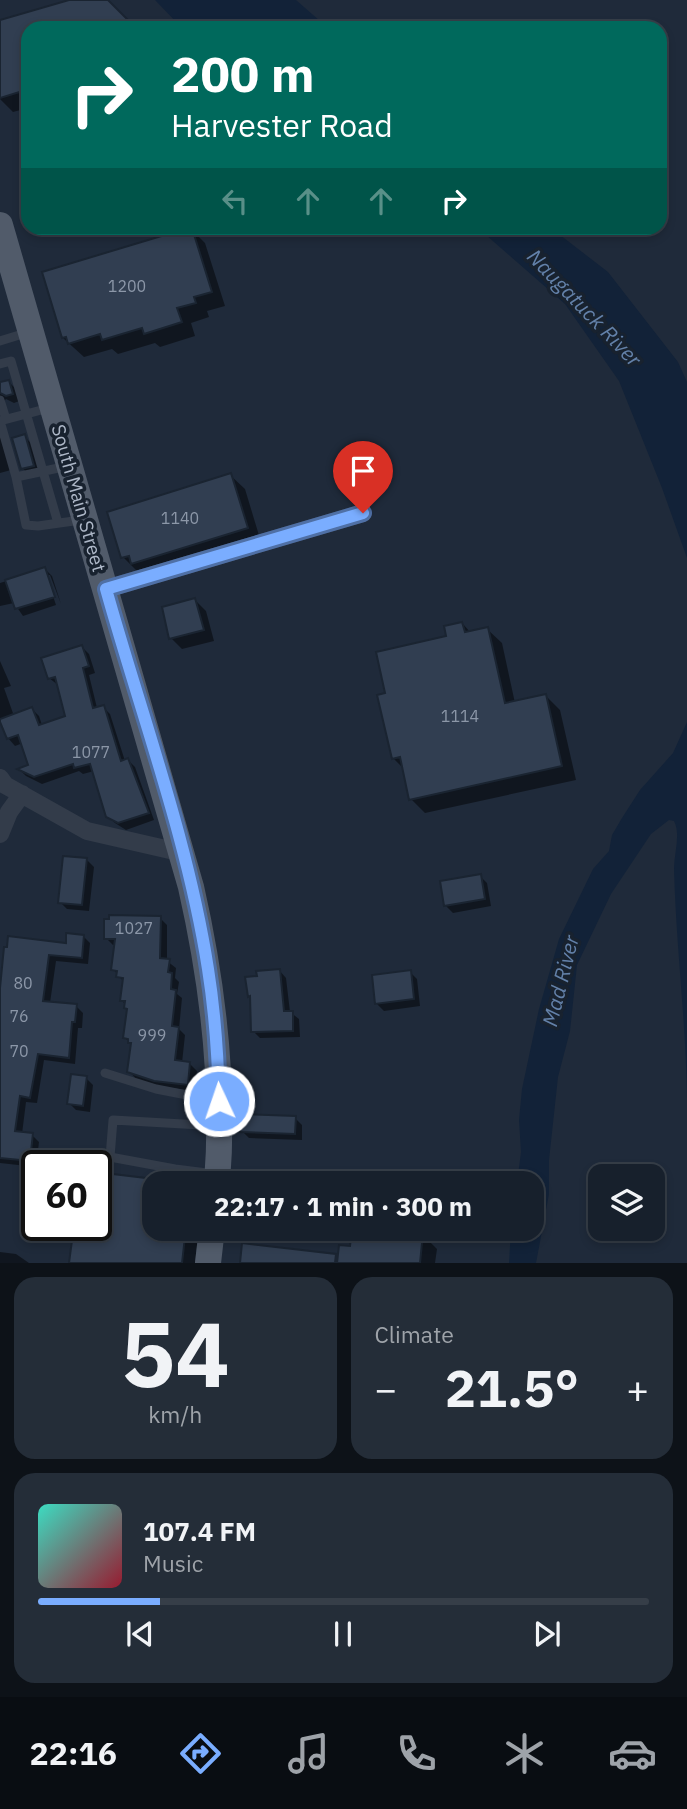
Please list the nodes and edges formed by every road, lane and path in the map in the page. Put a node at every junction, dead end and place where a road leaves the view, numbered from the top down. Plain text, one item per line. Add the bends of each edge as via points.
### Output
1 (0, 225) edge
2 (31, 331) junction
3 (0, 341) edge
4 (0, 364) edge
5 (0, 400) edge
6 (53, 406) junction
7 (26, 414) junction
8 (2, 421) edge
9 (69, 466) junction
10 (43, 472) junction
11 (16, 477) junction
12 (363, 513) dead end
13 (86, 519) junction
14 (58, 523) junction
15 (106, 589) junction
16 (0, 778) edge
17 (22, 794) junction
18 (0, 834) edge
19 (183, 853) junction
20 (105, 1073) dead end
21 (219, 1114) junction
22 (184, 1171) edge
23 (217, 1171) edge
24 (211, 1241) edge
25 (208, 1263) edge

1 - 2 main road, South Main Street
2 - 3 lane
2 - 6 main road, South Main Street
4 - 7 lane via 11,361
5 - 8 lane
6 - 7 lane
6 - 9 main road, South Main Street
7 - 8 lane
7 - 10 lane
8 - 11 lane
9 - 10 lane
9 - 13 main road, South Main Street
10 - 11 lane
10 - 14 lane
11 - 14 lane via 26,524
12 - 15 street
13 - 14 lane
13 - 15 main road, South Main Street
15 - 19 main road, South Main Street
16 - 17 street
17 - 18 street
17 - 19 street via 88,831
19 - 21 main road, South Main Street via 208,967
20 - 21 lane
21 - 22 lane via 113,1120 110,1157
21 - 23 main road, South Main Street
24 - 25 main road

